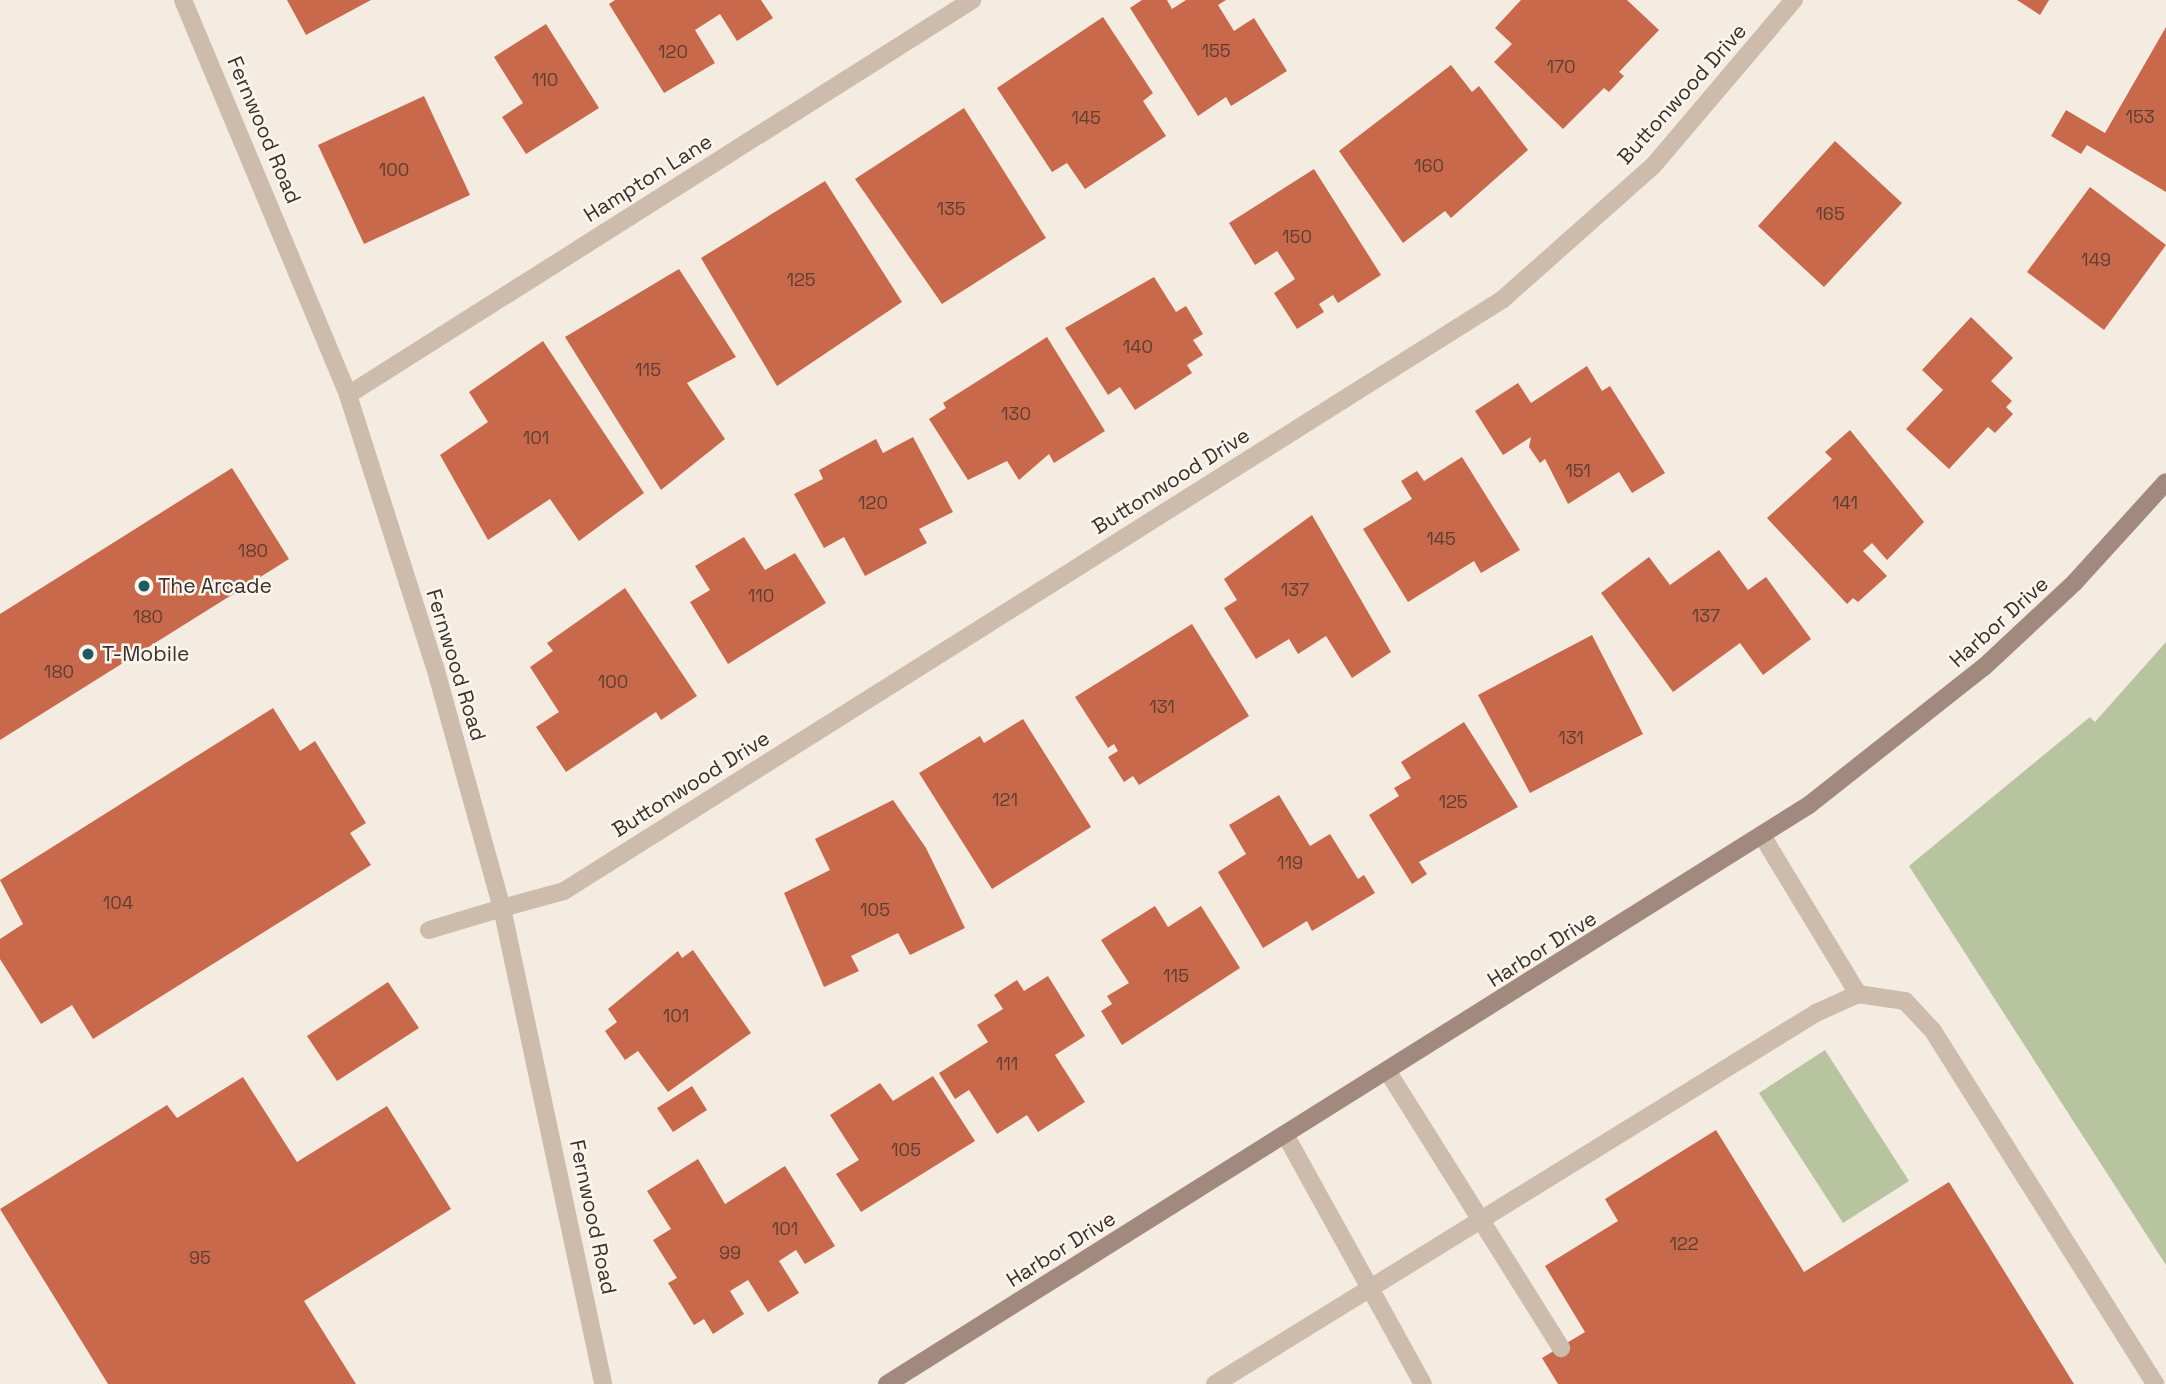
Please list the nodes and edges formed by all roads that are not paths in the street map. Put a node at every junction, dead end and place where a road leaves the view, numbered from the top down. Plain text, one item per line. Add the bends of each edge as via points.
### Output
1 (183, 0) edge
2 (972, 0) edge
3 (1794, 0) edge
4 (348, 395) junction
5 (2166, 482) edge
6 (1763, 837) junction
7 (502, 908) junction
8 (429, 930) dead end
9 (1858, 994) junction
10 (1388, 1072) junction
11 (1286, 1136) junction
12 (1484, 1223) junction
13 (1372, 1291) junction
14 (1562, 1348) dead end
15 (603, 1376) edge
16 (616, 1384) edge
17 (887, 1384) edge
18 (1214, 1384) edge
19 (1423, 1384) edge
20 (2155, 1384) edge

1 - 4 street, Fernwood Road
2 - 4 street, Hampton Lane
3 - 7 street, Buttonwood Drive via 1653,166 1503,299 564,891
4 - 7 street, Fernwood Road via 435,667
5 - 6 street, Harbor Drive via 2075,583 1984,667 1897,741
6 - 9 street
6 - 10 street, Harbor Drive
7 - 8 street, Buttonwood Drive
7 - 15 street, Fernwood Road
9 - 12 street via 1816,1013
9 - 20 street via 1905,1001 1933,1031
10 - 11 street, Harbor Drive
10 - 12 street
11 - 13 street
11 - 17 street, Harbor Drive
12 - 13 street
12 - 14 street
13 - 18 street
13 - 19 street
15 - 16 street, Fernwood Road

